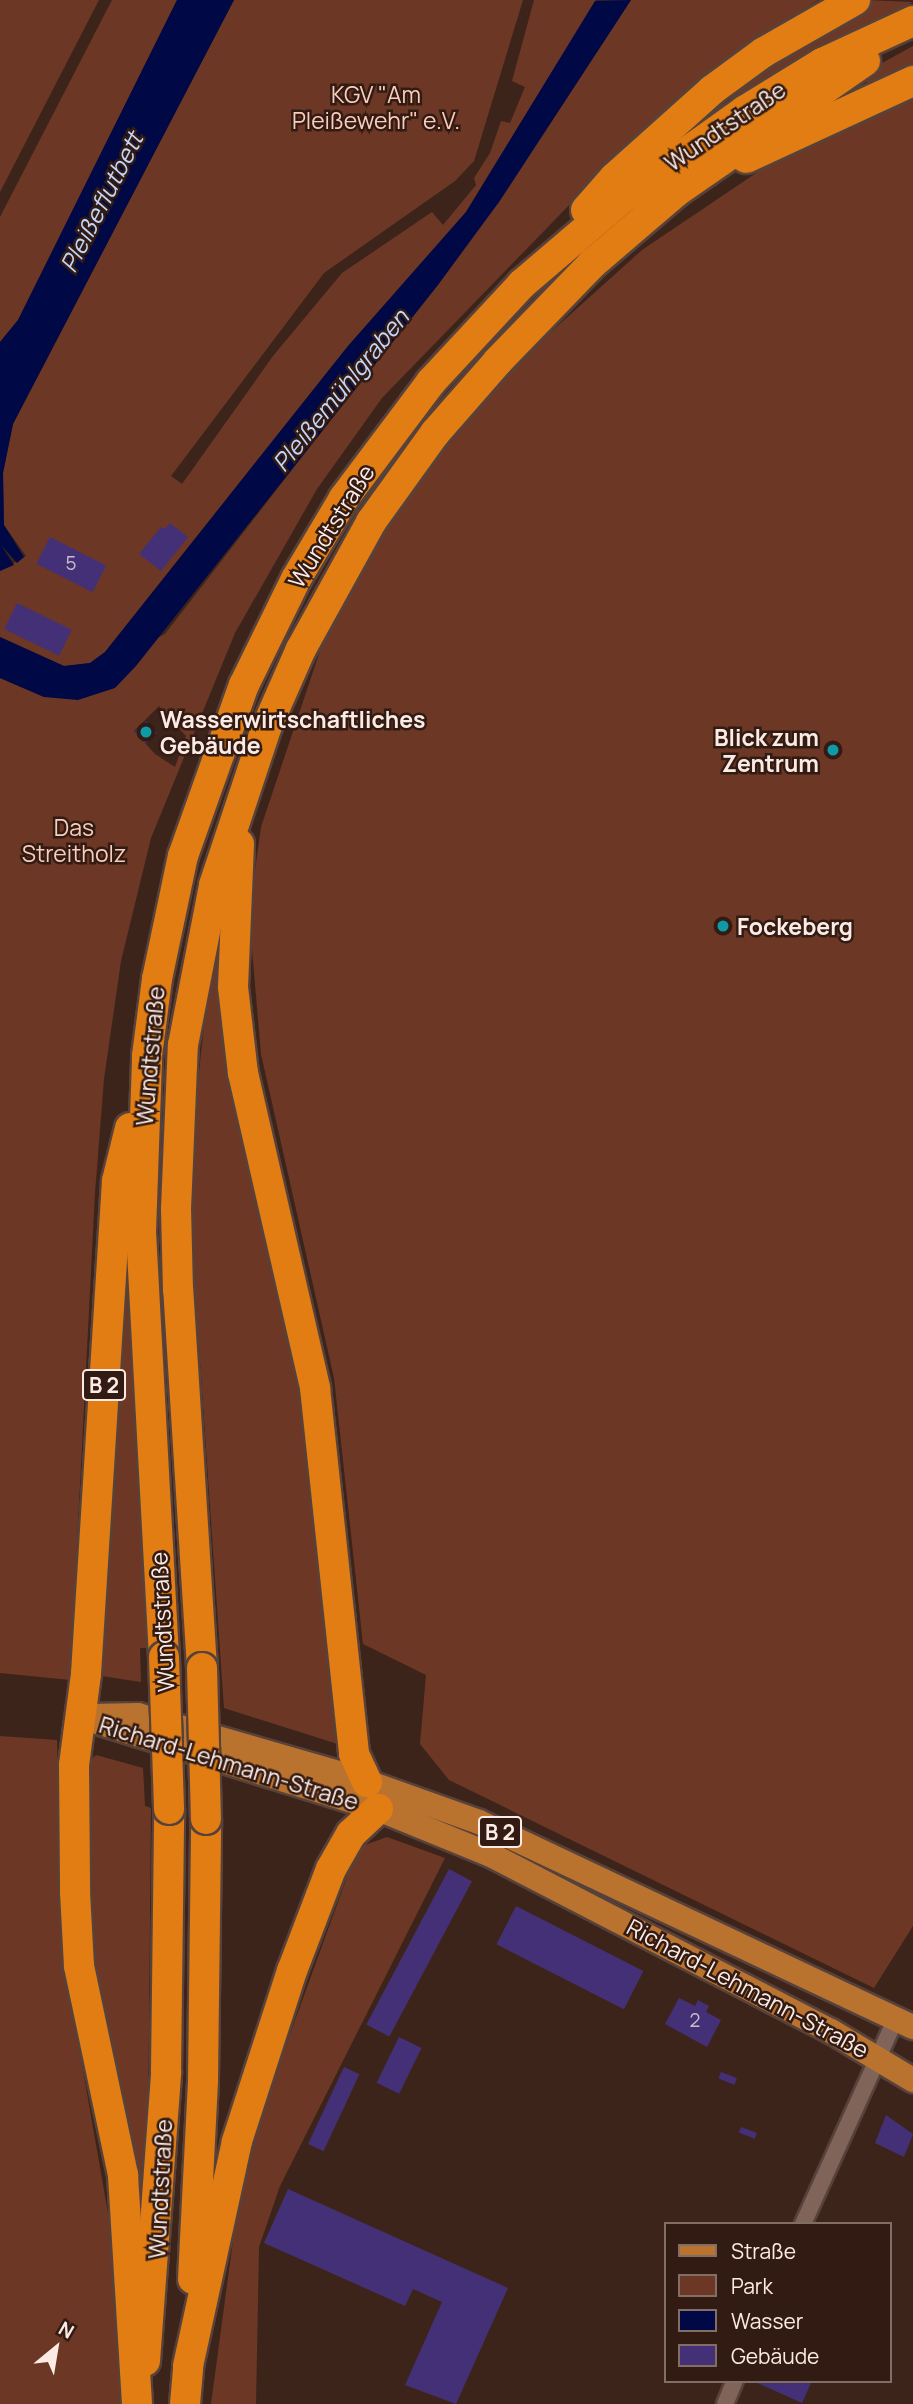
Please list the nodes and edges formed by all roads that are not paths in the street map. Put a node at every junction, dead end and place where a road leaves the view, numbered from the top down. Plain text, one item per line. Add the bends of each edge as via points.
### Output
1 (855, 0) edge
2 (913, 20) edge
3 (913, 31) edge
4 (913, 81) edge
5 (676, 192) junction
6 (522, 284) junction
7 (243, 789) junction
8 (147, 1056) junction
9 (81, 1717) junction
10 (372, 1796) junction
11 (904, 2022) edge
12 (876, 2057) junction
13 (913, 2080) edge
14 (804, 2222) edge
15 (188, 2366) junction
16 (733, 2383) edge
17 (139, 2404) edge
18 (185, 2404) edge
19 (725, 2404) edge

1 - 6 highway via 764,52 677,121 614,178
2 - 6 highway, Wundtstraße via 821,63 744,111 624,197
3 - 5 highway, Wundtstraße via 800,103
4 - 5 highway
5 - 7 highway, Wundtstraße via 552,304 427,444 371,522 338,579 301,649
6 - 8 highway, Wundtstraße via 403,418 344,498 269,631 221,741 183,856 157,979
7 - 10 highway via 233,987 243,1073 315,1388 354,1754
7 - 15 highway, Wundtstraße, bridge via 202,937 183,1045 178,1132 178,1290 202,1668 206,1819 203,2080
8 - 9 highway, B 2 via 117,1181
8 - 17 highway, Wundtstraße, bridge via 141,1232 169,1809 164,2112 154,2285
9 - 10 main road, Richard-Lehmann-Straße / B 2 via 138,1715
9 - 17 highway, B 2 via 74,1765 79,1966 123,2175
10 - 11 main road, Richard-Lehmann-Straße / B 2 via 479,1822
10 - 12 main road, Richard-Lehmann-Straße / B 2 via 565,1890
10 - 15 highway via 331,1869 292,1971 237,2141
11 - 12 street
12 - 13 main road, Richard-Lehmann-Straße / B 2
12 - 14 street
15 - 18 highway
16 - 19 street

